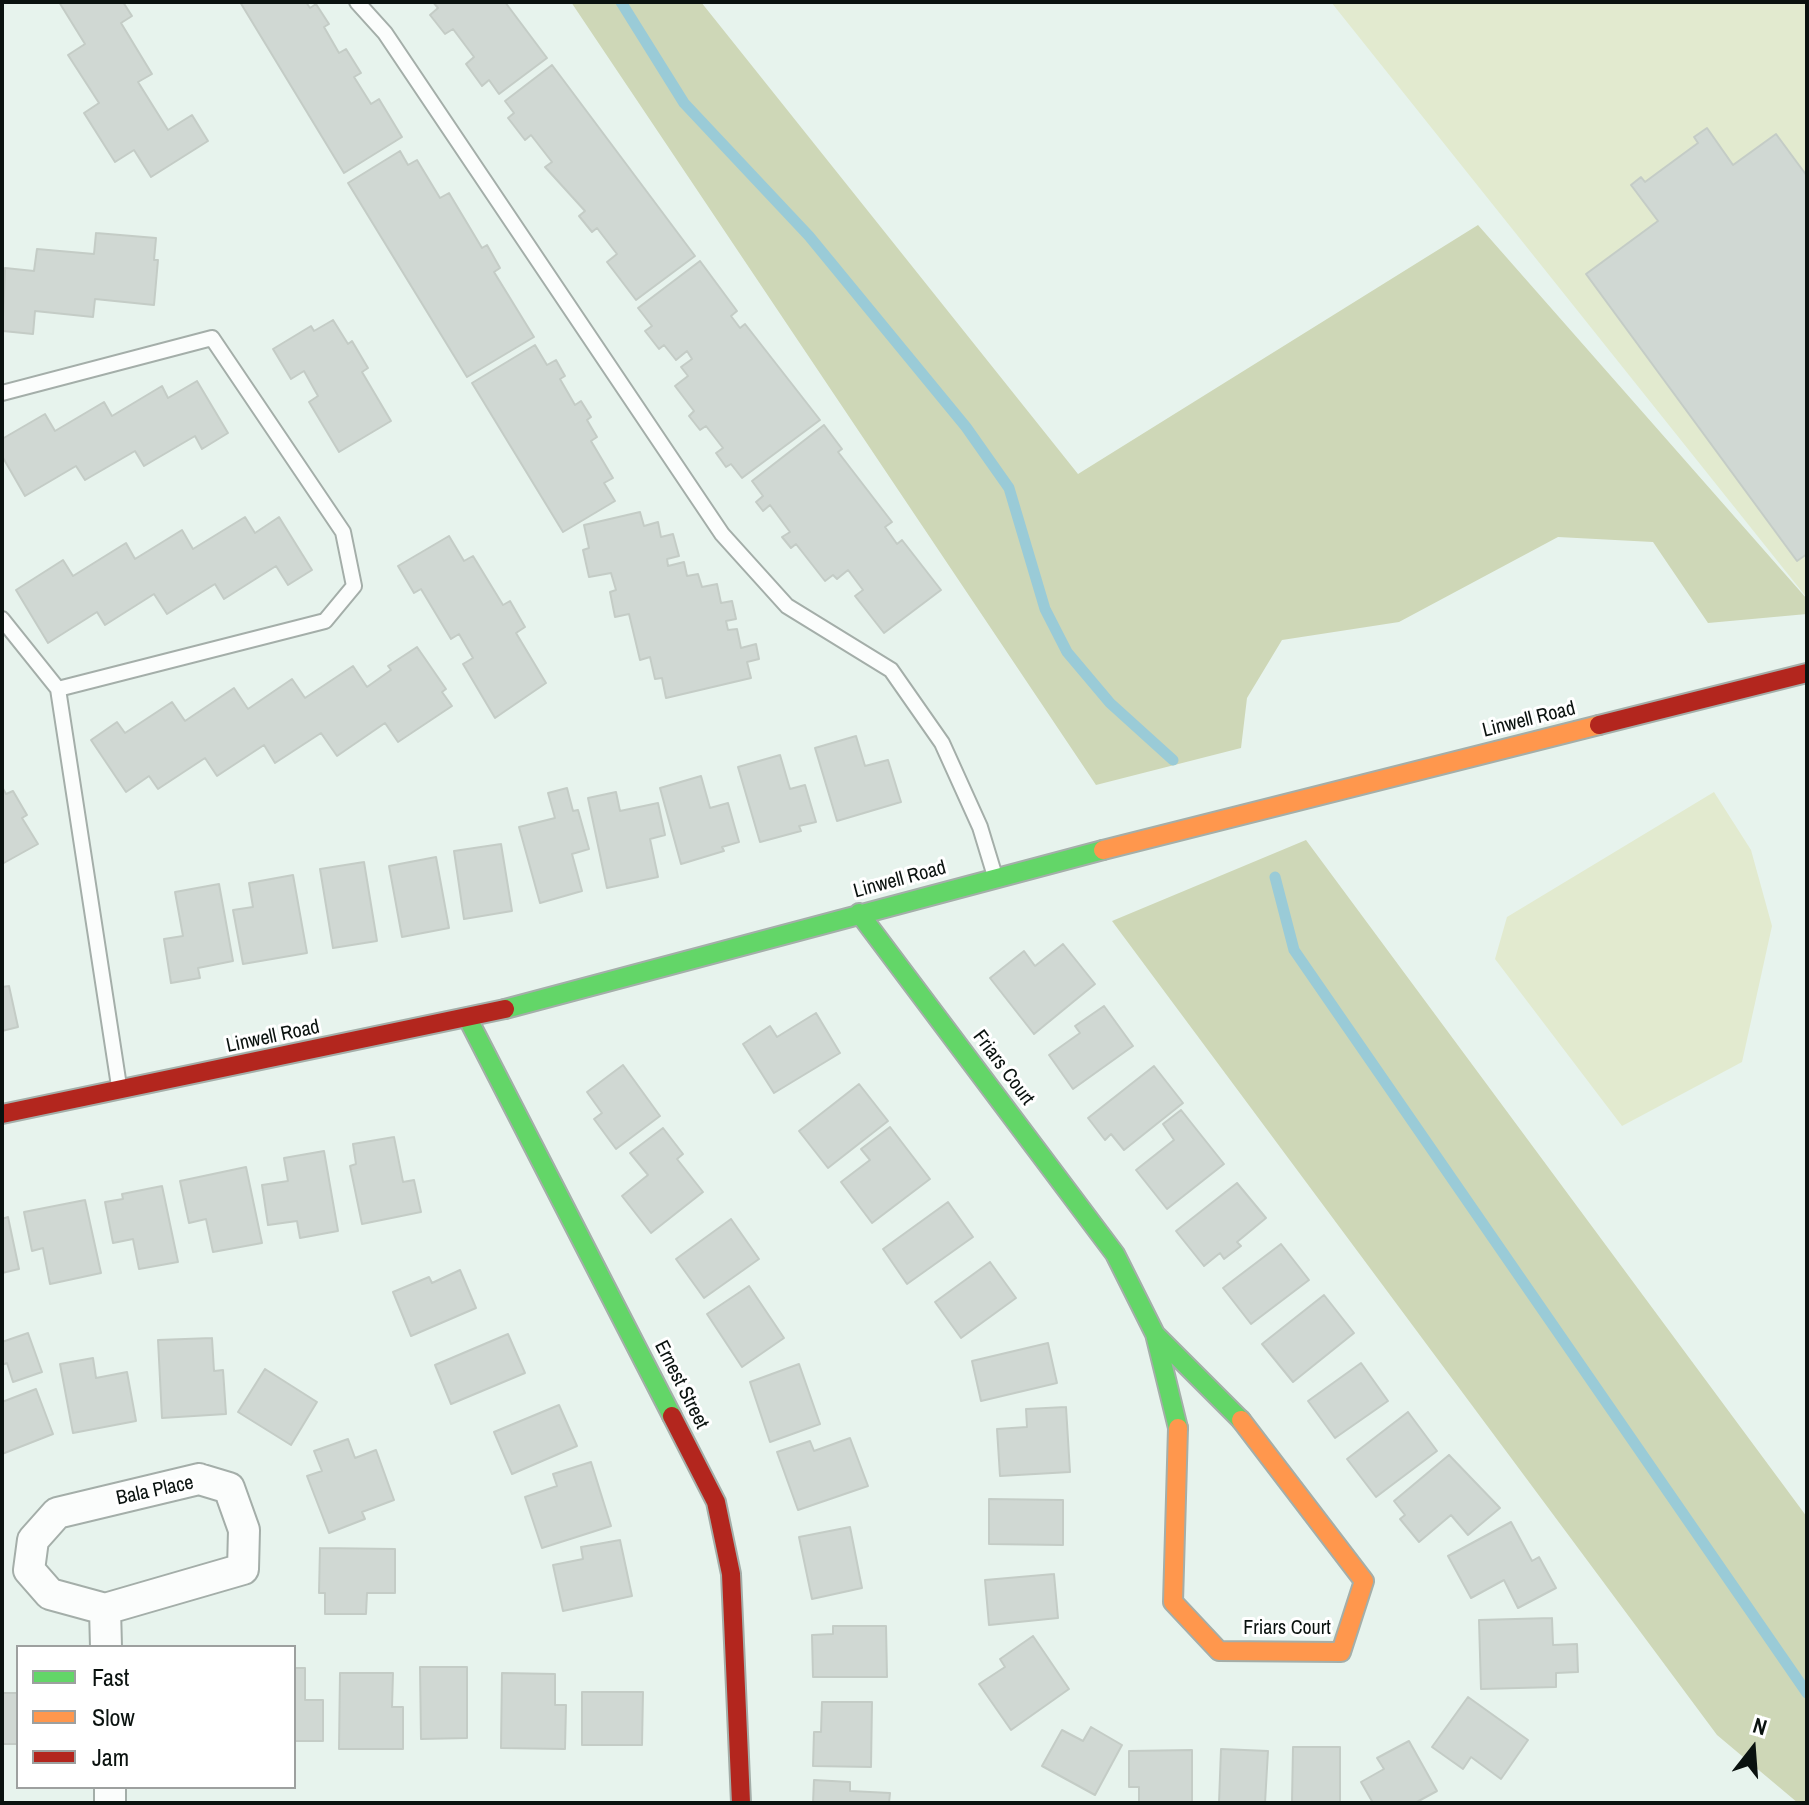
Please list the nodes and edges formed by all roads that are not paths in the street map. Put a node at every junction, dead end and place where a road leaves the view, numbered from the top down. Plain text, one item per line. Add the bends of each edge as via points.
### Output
1 (357, 2) edge
2 (2, 393) edge
3 (2, 619) edge
4 (1807, 673) edge
5 (58, 689) junction
6 (996, 877) junction
7 (859, 913) junction
8 (468, 1019) junction
9 (120, 1091) junction
10 (2, 1114) edge
11 (1155, 1334) junction
12 (105, 1609) junction
13 (106, 1645) edge
14 (741, 1803) edge

1 - 6 lane via 385,33 722,534 787,606 891,670 942,743
2 - 5 lane via 212,338 343,532 354,586 325,621
3 - 5 lane
4 - 6 street, Linwell Road
5 - 9 lane
6 - 7 street, Linwell Road
7 - 8 street, Linwell Road
7 - 11 street, Friars Court via 1115,1254
8 - 9 street, Linwell Road
8 - 14 street, Ernest Street via 716,1502 731,1574
9 - 10 street, Linwell Road
11 - 11 street, Friars Court via 1179,1431 1173,1602 1219,1651 1341,1652 1364,1581 1240,1418
12 - 12 street, Bala Place via 243,1569 244,1530 229,1488 199,1479 57,1513 33,1540 29,1570 50,1594
12 - 13 street

